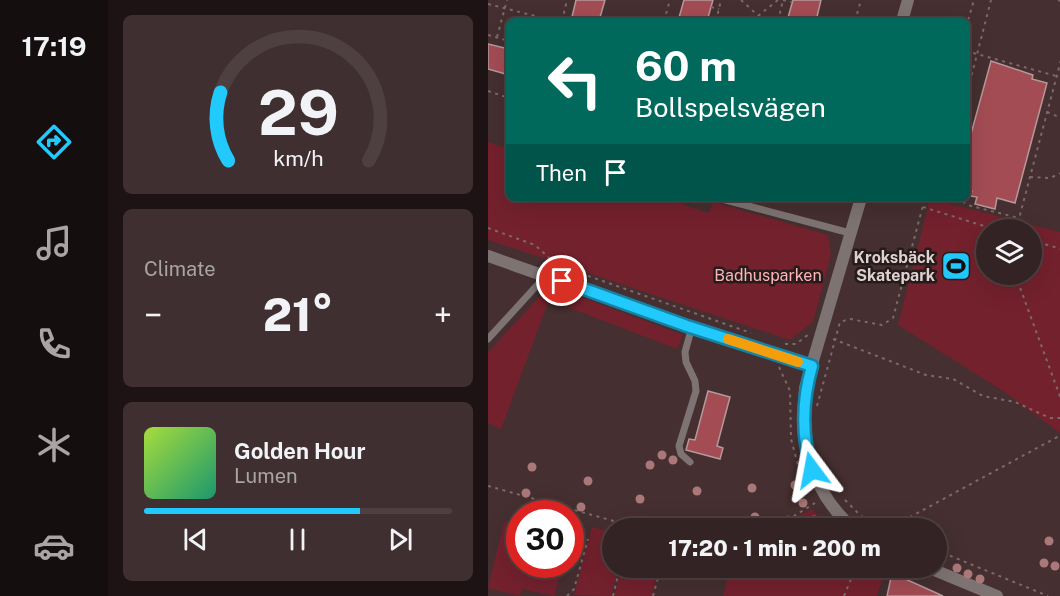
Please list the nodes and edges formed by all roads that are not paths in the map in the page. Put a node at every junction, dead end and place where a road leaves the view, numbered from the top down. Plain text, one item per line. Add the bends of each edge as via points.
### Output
1 (908, 0) edge
2 (903, 18) edge
3 (729, 201) edge
4 (861, 201) edge
5 (850, 233) junction
6 (488, 256) edge
7 (543, 275) junction
8 (692, 327) junction
9 (488, 339) edge
10 (812, 366) junction
11 (690, 462) dead end
12 (844, 518) edge
13 (947, 575) edge
14 (996, 596) edge

1 - 2 street
3 - 5 lane
4 - 5 street
5 - 10 street
6 - 7 street
7 - 8 street
7 - 9 lane
8 - 10 street
8 - 11 lane via 685,352 696,391 679,446
10 - 12 street via 804,410 808,457 826,498
13 - 14 street

